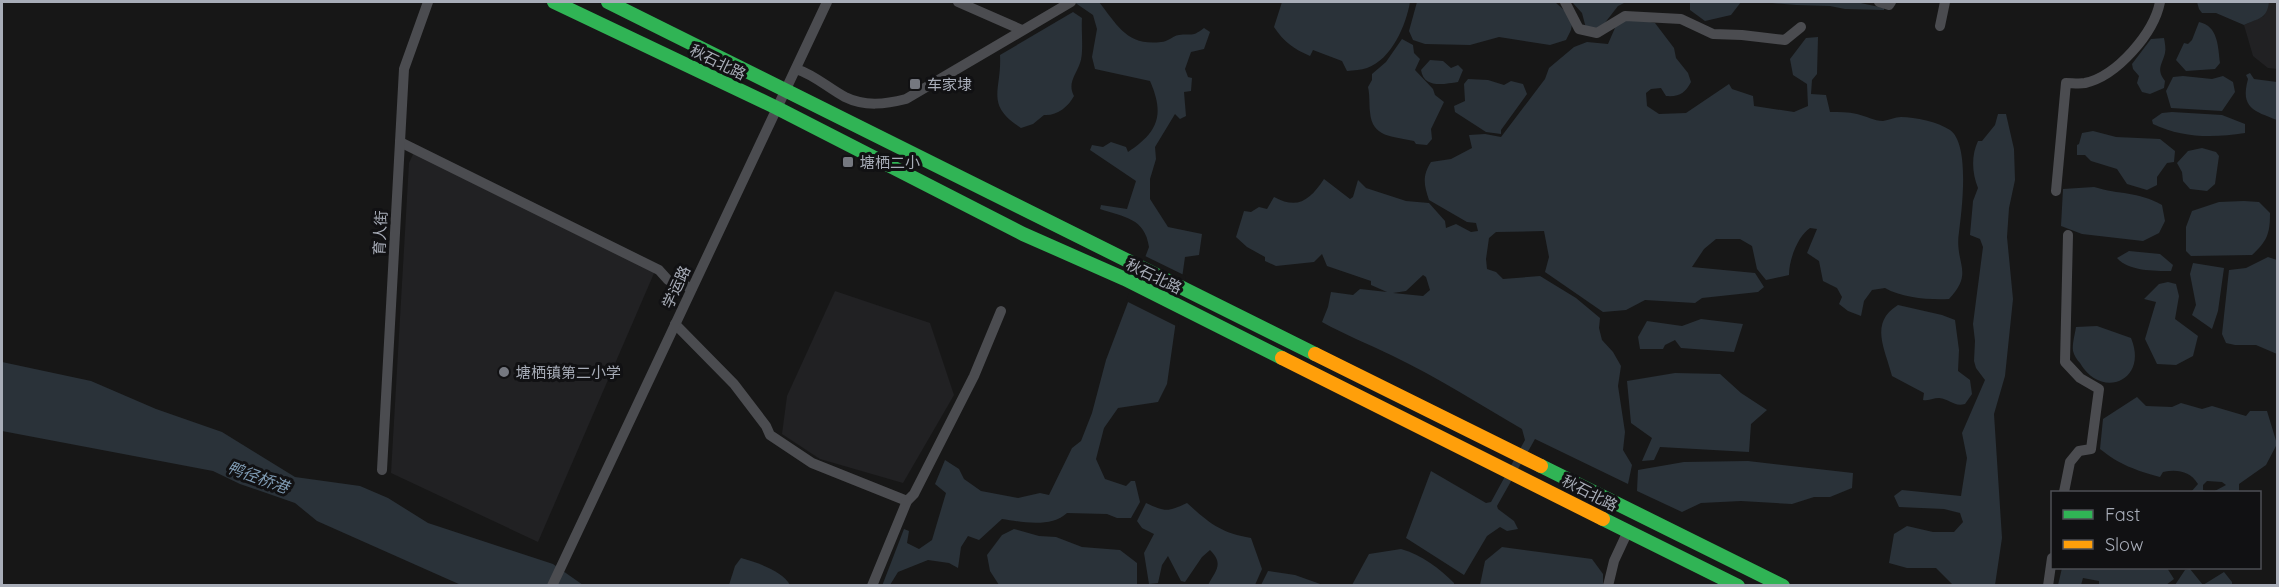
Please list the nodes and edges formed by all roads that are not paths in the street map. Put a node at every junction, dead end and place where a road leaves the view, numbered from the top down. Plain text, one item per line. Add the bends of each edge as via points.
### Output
1 (428, 2) edge
2 (554, 2) edge
3 (608, 2) edge
4 (827, 2) edge
5 (958, 2) edge
6 (1071, 2) edge
7 (1565, 2) edge
8 (1879, 2) edge
9 (1891, 2) edge
10 (1945, 2) edge
11 (2160, 2) edge
12 (1940, 26) dead end
13 (1801, 27) dead end
14 (1022, 30) junction
15 (796, 69) junction
16 (785, 92) junction
17 (777, 108) junction
18 (400, 142) junction
19 (2056, 191) dead end
20 (2068, 235) dead end
21 (692, 288) junction
22 (1001, 311) dead end
23 (675, 324) junction
24 (382, 470) dead end
25 (2064, 491) edge
26 (907, 501) junction
27 (1628, 531) junction
28 (2051, 565) edge
29 (552, 585) edge
30 (872, 585) edge
31 (1608, 585) edge
32 (1738, 585) edge
33 (1784, 585) edge
34 (2048, 585) edge

1 - 18 street, 育人街 via 404,69
2 - 17 main road, 秋石北路
3 - 16 main road, 秋石北路
4 - 15 street, 学运路
5 - 14 street
6 - 14 street
7 - 13 street via 1579,29 1597,33 1625,16 1682,19 1713,34 1785,40
8 - 9 street
10 - 12 street
11 - 19 street via 2149,29 2118,65 2085,83 2066,83
14 - 15 street via 906,99 879,105 846,98
15 - 16 street, 学运路
16 - 17 street, 学运路
16 - 33 main road, 秋石北路
17 - 21 street, 学运路
17 - 27 main road, 秋石北路 via 1023,234 1125,279
18 - 21 street via 659,270 668,280
18 - 24 street, 育人街
20 - 25 street via 2066,362 2080,378 2099,389 2091,449 2079,451 2070,462
21 - 23 street, 学运路
22 - 26 street via 974,376
23 - 26 street via 734,384 770,435 812,463
23 - 29 street, 学运路
26 - 30 street
27 - 31 street
27 - 32 main road, 秋石北路
28 - 34 street

